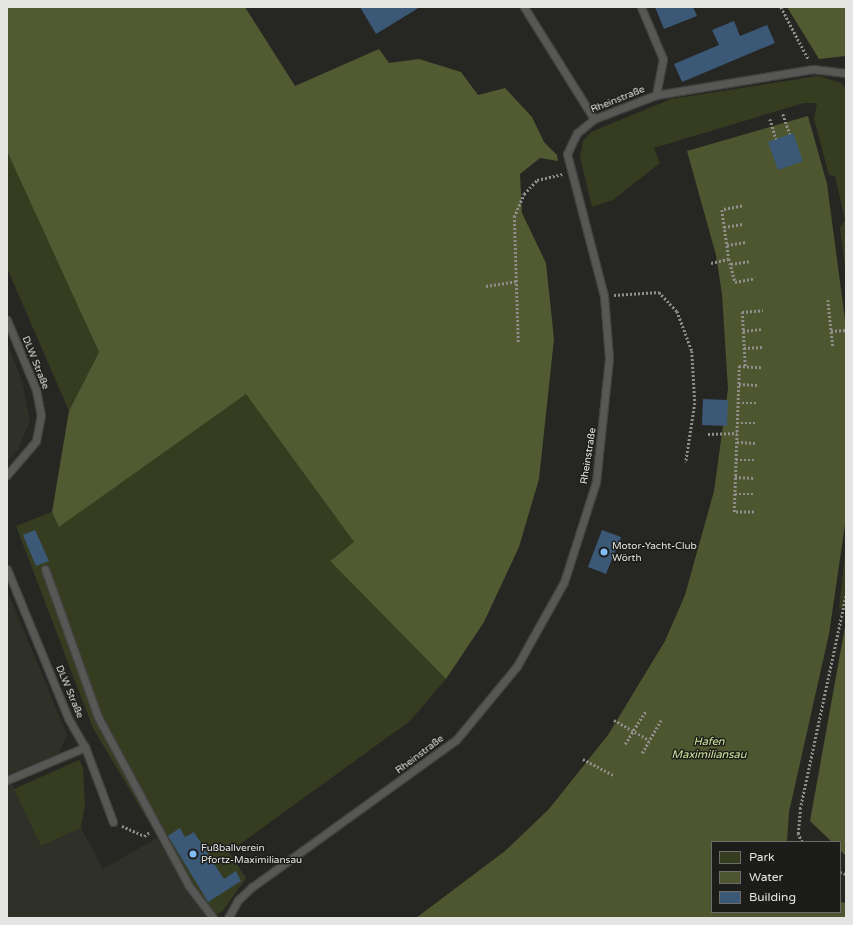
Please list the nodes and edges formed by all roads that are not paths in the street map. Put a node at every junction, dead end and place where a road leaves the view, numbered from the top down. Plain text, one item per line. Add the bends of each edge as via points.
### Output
1 (524, 7) edge
2 (641, 7) edge
3 (846, 73) edge
4 (656, 95) junction
5 (594, 119) junction
6 (7, 320) edge
7 (7, 475) edge
8 (7, 569) edge
9 (45, 569) dead end
10 (85, 747) junction
11 (7, 780) edge
12 (113, 822) road end
13 (213, 918) edge
14 (228, 918) edge

1 - 5 lane
2 - 4 lane via 664,59
3 - 4 lane, Rheinstraße via 814,69
4 - 5 lane, Rheinstraße
5 - 14 lane, Rheinstraße via 571,143 567,154 604,296 608,358 596,482 564,582 517,666 487,706 439,756 252,887 238,900
6 - 7 lane, DLW Straße via 36,390 41,415 36,441
8 - 10 lane, DLW Straße via 68,718
9 - 13 lane via 95,710 189,886
10 - 11 lane
10 - 12 lane, DLW Straße

